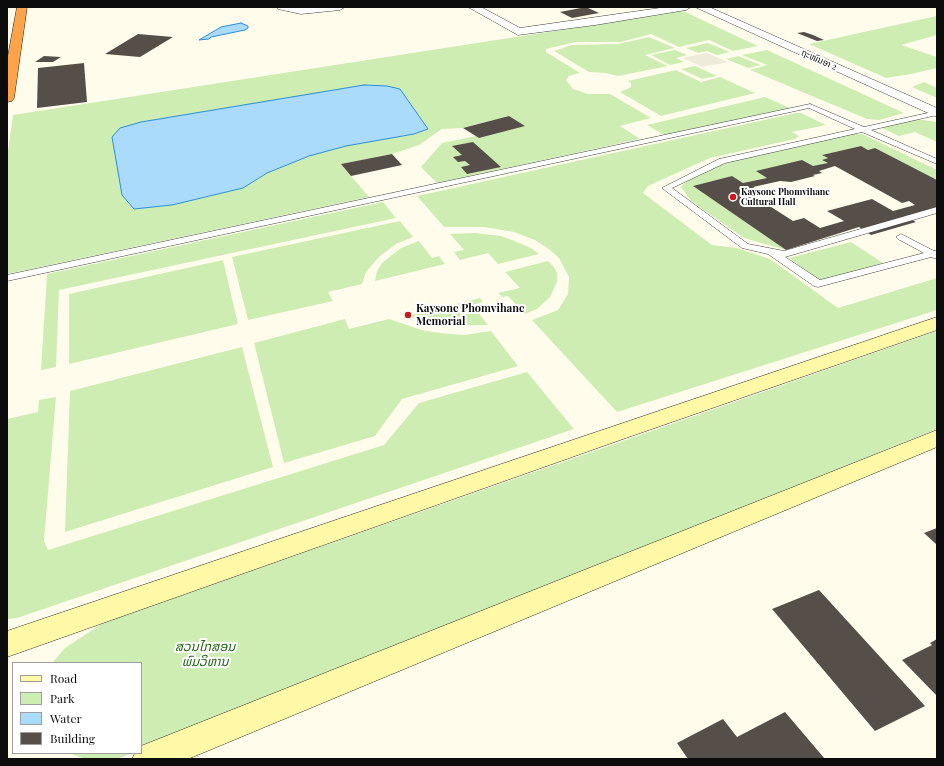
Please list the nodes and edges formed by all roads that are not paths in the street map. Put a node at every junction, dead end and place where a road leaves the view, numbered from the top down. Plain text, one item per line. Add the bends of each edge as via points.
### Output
1 (22, 7) edge
2 (282, 7) edge
3 (340, 7) edge
4 (473, 7) edge
5 (686, 7) edge
6 (700, 7) edge
7 (7, 98) edge
8 (937, 113) edge
9 (865, 129) junction
10 (937, 162) edge
11 (937, 210) edge
12 (901, 236) dead end
13 (770, 251) junction
14 (936, 255) edge
15 (7, 278) edge
16 (937, 323) edge
17 (937, 438) edge
18 (7, 644) edge
19 (149, 759) edge

1 - 7 highway
2 - 3 street via 301,11
4 - 5 street via 518,32
6 - 8 street, ຖະໜົນອາ 2
8 - 9 lane
9 - 10 lane
9 - 13 lane via 722,161 666,188 745,246
9 - 15 lane via 810,106
11 - 13 lane via 784,254
12 - 14 lane
13 - 14 lane via 818,284
16 - 18 street via 615,432
17 - 19 street

